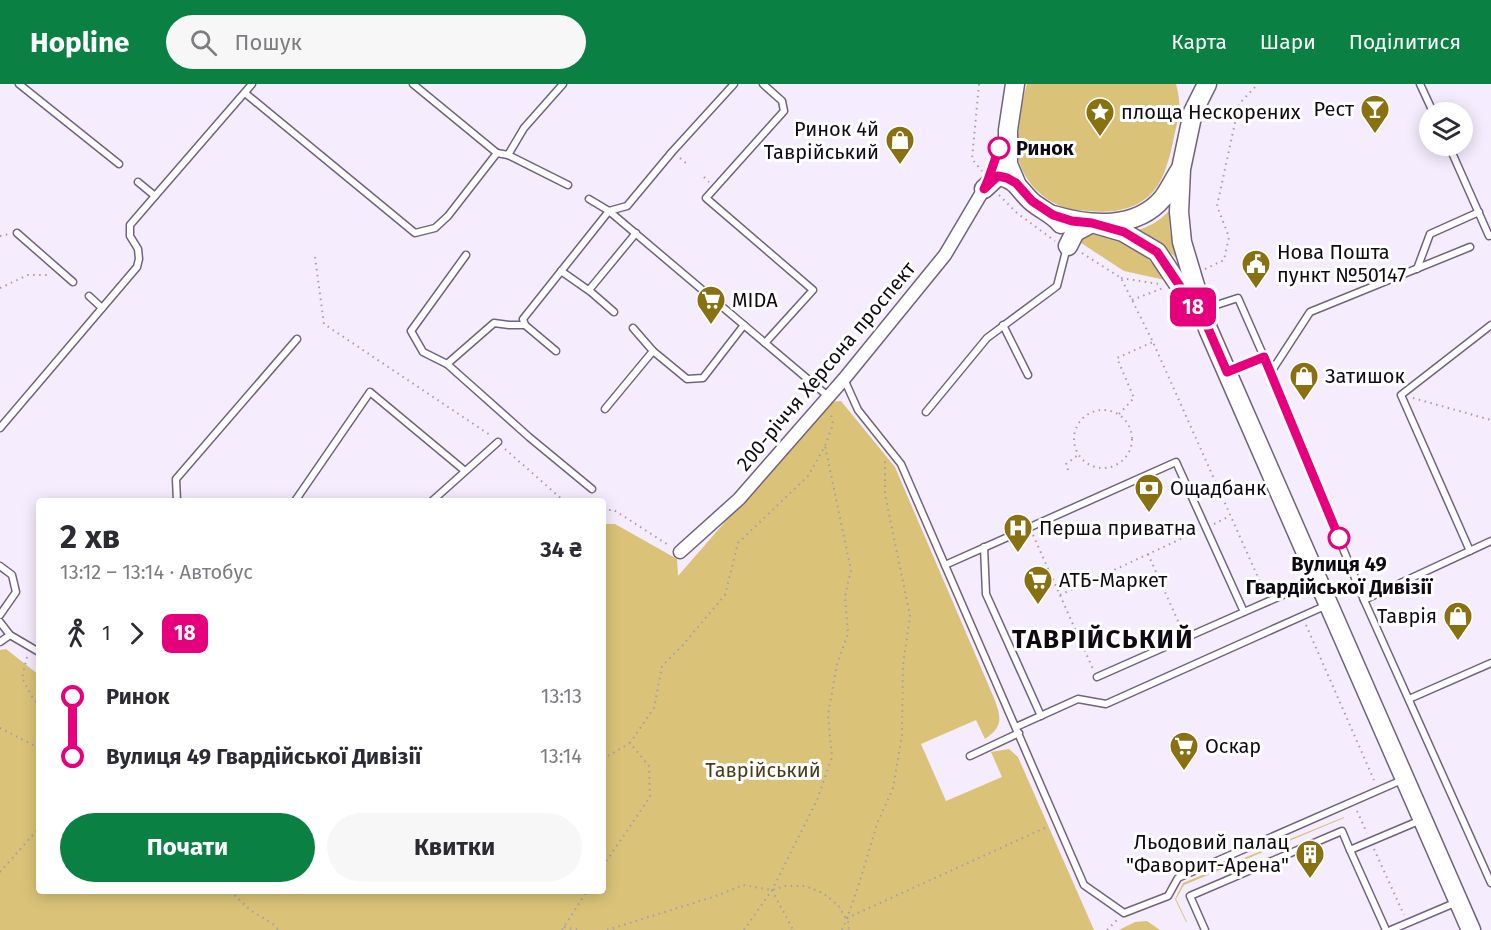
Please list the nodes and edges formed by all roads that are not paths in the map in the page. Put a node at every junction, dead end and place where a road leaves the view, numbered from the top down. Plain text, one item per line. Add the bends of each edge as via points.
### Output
1 (19, 84) edge
2 (252, 84) edge
3 (413, 84) edge
4 (563, 84) edge
5 (734, 84) edge
6 (764, 84) edge
7 (1015, 84) edge
8 (1188, 84) edge
9 (1207, 84) edge
10 (1420, 84) edge
11 (245, 93) junction
12 (1428, 102) edge
13 (1193, 112) junction
14 (1008, 130) junction
15 (497, 153) junction
16 (508, 155) junction
17 (1454, 156) edge
18 (119, 164) dead end
19 (1181, 169) junction
20 (138, 182) dead end
21 (1016, 183) junction
22 (568, 184) dead end
23 (984, 189) junction
24 (155, 196) junction
25 (589, 199) dead end
26 (609, 211) junction
27 (1479, 212) junction
28 (1053, 215) junction
29 (1092, 223) junction
30 (17, 233) dead end
31 (636, 233) junction
32 (1491, 235) edge
33 (1068, 246) junction
34 (1470, 248) dead end
35 (466, 255) dead end
36 (1417, 269) junction
37 (561, 271) junction
38 (73, 282) dead end
39 (589, 290) junction
40 (89, 296) dead end
41 (102, 308) junction
42 (1203, 310) junction
43 (614, 312) dead end
44 (525, 325) junction
45 (744, 325) junction
46 (1003, 325) junction
47 (1491, 325) edge
48 (633, 328) dead end
49 (1208, 328) junction
50 (297, 339) dead end
51 (765, 343) junction
52 (556, 351) dead end
53 (653, 351) junction
54 (1264, 357) junction
55 (447, 364) junction
56 (1227, 372) junction
57 (1271, 372) junction
58 (1028, 375) dead end
59 (844, 379) junction
60 (829, 397) junction
61 (604, 409) dead end
62 (926, 412) dead end
63 (0, 428) edge
64 (498, 442) road end
65 (465, 471) junction
66 (592, 489) dead end
67 (177, 498) edge
68 (296, 498) edge
69 (435, 498) edge
70 (1491, 541) edge
71 (984, 547) junction
72 (1470, 551) junction
73 (680, 552) road end
74 (945, 565) junction
75 (0, 566) edge
76 (1318, 580) junction
77 (1364, 600) junction
78 (1329, 604) junction
79 (1244, 612) junction
80 (0, 615) edge
81 (0, 622) edge
82 (10, 635) junction
83 (0, 642) edge
84 (36, 650) edge
85 (1491, 663) edge
86 (1097, 677) road end
87 (1408, 699) junction
88 (1041, 716) junction
89 (1017, 730) junction
90 (970, 756) dead end
91 (1405, 779) junction
92 (1423, 819) junction
93 (1350, 850) junction
94 (1491, 883) edge
95 (1459, 901) junction
96 (1205, 930) edge
97 (1386, 930) edge
98 (1391, 930) edge
99 (1471, 930) edge

1 - 18 lane
2 - 11 lane
3 - 15 lane
4 - 16 lane via 524,128
5 - 26 lane via 627,206
6 - 51 lane via 782,101 784,111 706,198 813,290
7 - 14 street
8 - 13 street
9 - 13 street
10 - 12 lane
11 - 15 lane via 415,233 435,228 448,216
11 - 24 lane
13 - 19 street
14 - 21 street via 1008,164
14 - 23 street
15 - 16 lane
16 - 22 lane
17 - 27 lane
19 - 29 street via 1162,199 1143,215 1121,223
19 - 42 street via 1182,242
20 - 24 lane
21 - 23 street via 998,176
21 - 28 street via 1032,201
23 - 59 street, 200-річчя Херсона проспект via 945,255
24 - 41 lane via 130,225 130,236 138,249 137,267
25 - 26 lane
26 - 31 lane
26 - 37 lane
27 - 32 lane
27 - 36 lane via 1430,234
28 - 29 street
28 - 33 street via 1068,231
29 - 33 street via 1075,232
29 - 49 street via 1124,232 1157,252
30 - 38 lane
31 - 39 lane
31 - 45 lane
33 - 46 lane via 1057,286
34 - 36 lane
35 - 55 lane via 411,331 423,352
36 - 57 lane via 1310,312
37 - 39 lane
37 - 44 lane via 524,319
39 - 43 lane
40 - 41 lane
41 - 63 lane
42 - 49 street
42 - 54 lane via 1239,298
44 - 52 lane
44 - 55 lane via 494,323
45 - 51 lane
45 - 53 lane via 703,378 687,379
46 - 58 lane
46 - 62 lane via 987,338
47 - 72 lane via 1401,395
48 - 53 lane
49 - 56 street
50 - 67 lane via 176,480
51 - 60 lane
53 - 61 lane
54 - 56 lane
54 - 57 lane
55 - 66 lane
56 - 76 street
57 - 77 lane
59 - 60 street, 200-річчя Херсона проспект
59 - 74 lane via 858,410 902,464
60 - 73 street, 200-річчя Херсона проспект via 739,499
64 - 65 lane
65 - 68 lane via 370,392
65 - 69 lane
70 - 72 lane
71 - 74 lane
71 - 79 lane via 1176,462
71 - 88 lane via 986,594
72 - 77 lane
74 - 89 lane
75 - 80 lane via 12,575 16,592
76 - 78 street
76 - 79 lane
77 - 87 lane
78 - 88 lane via 1106,704 1078,699
78 - 91 street
79 - 86 lane
81 - 82 lane
82 - 83 lane
82 - 84 lane
85 - 87 lane
87 - 94 lane
88 - 89 lane
89 - 90 lane
89 - 91 lane via 1084,885 1124,913 1168,896 1178,878
91 - 92 street
92 - 93 lane
92 - 95 street
93 - 96 lane via 1342,831 1190,896
93 - 97 lane
95 - 98 lane
95 - 99 street

